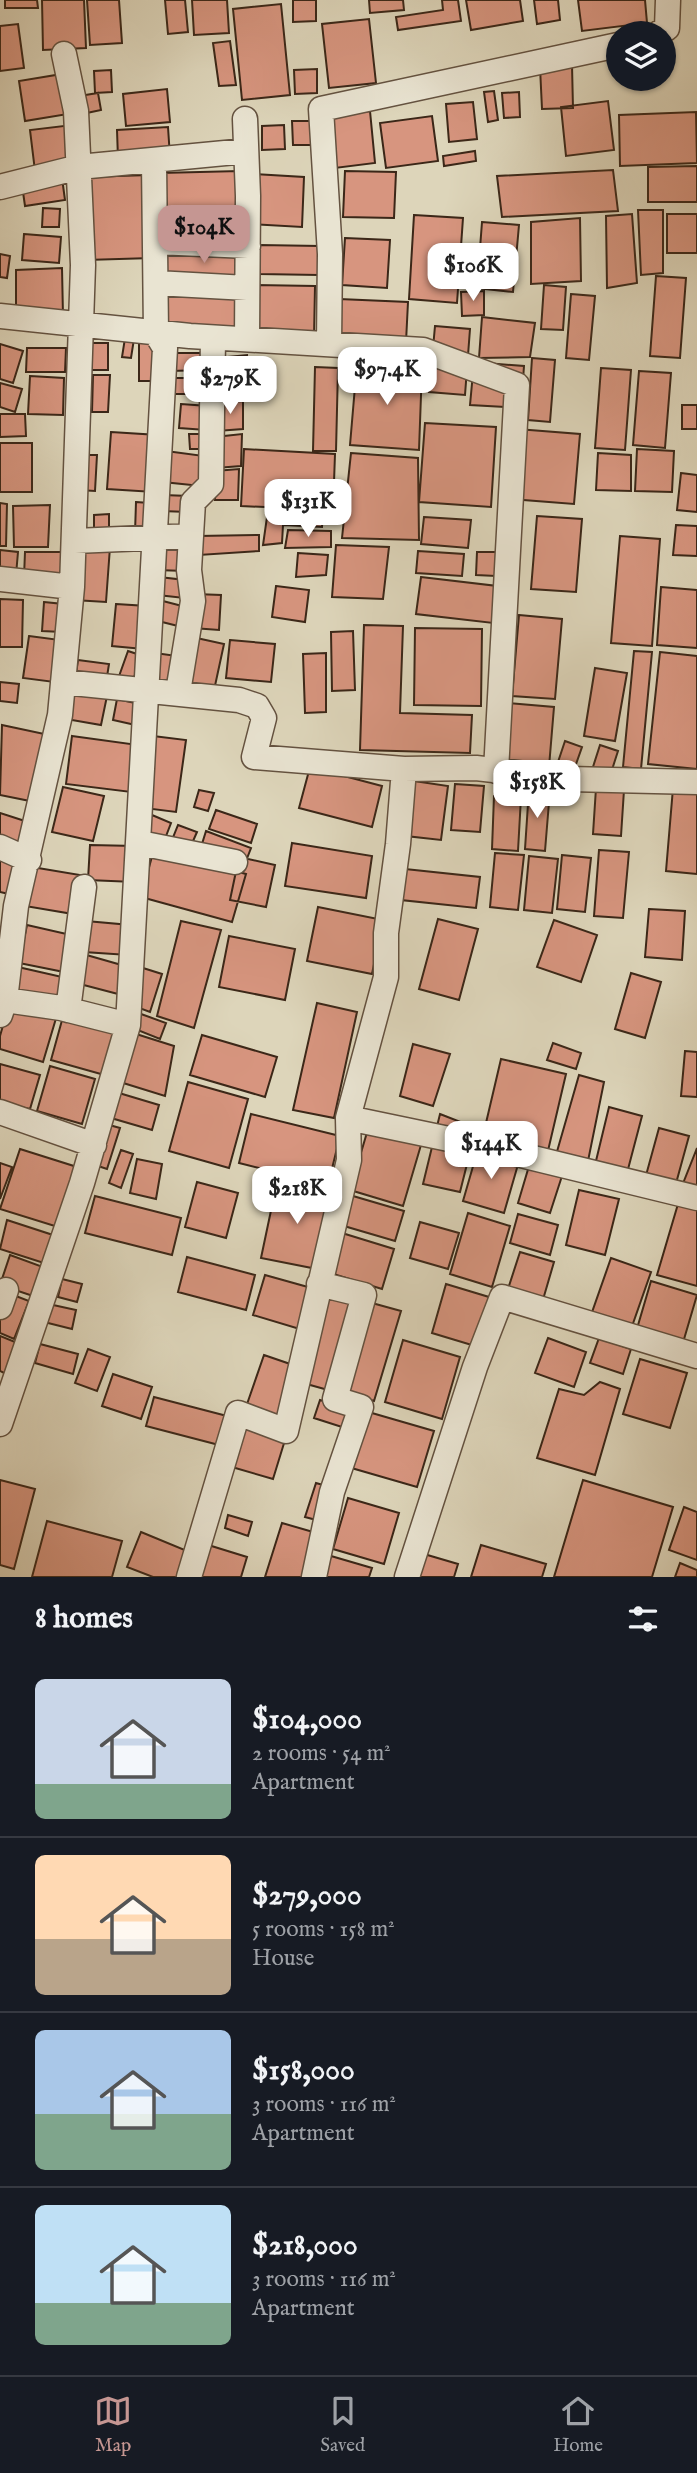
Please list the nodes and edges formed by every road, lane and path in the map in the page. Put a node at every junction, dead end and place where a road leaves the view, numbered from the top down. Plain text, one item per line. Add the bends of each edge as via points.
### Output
1 (668, 0) edge
2 (667, 21) edge
3 (606, 48) edge
4 (64, 54) dead end
5 (245, 119) dead end
6 (246, 151) junction
7 (153, 162) junction
8 (79, 167) junction
9 (0, 187) edge
10 (156, 242) junction
11 (248, 246) junction
12 (156, 283) junction
13 (247, 288) junction
14 (0, 316) edge
15 (82, 326) junction
16 (156, 333) junction
17 (213, 338) junction
18 (247, 339) junction
19 (330, 343) junction
20 (191, 536) junction
21 (154, 538) junction
22 (75, 541) junction
23 (0, 579) edge
24 (72, 587) junction
25 (63, 682) junction
26 (148, 689) junction
27 (178, 692) junction
28 (404, 769) junction
29 (496, 771) junction
30 (697, 782) edge
31 (140, 843) junction
32 (0, 847) edge
33 (29, 860) junction
34 (235, 862) dead end
35 (84, 887) dead end
36 (2, 1007) edge
37 (68, 1010) junction
38 (128, 1025) junction
39 (0, 1112) edge
40 (348, 1118) junction
41 (93, 1145) junction
42 (697, 1198) edge
43 (319, 1284) junction
44 (697, 1356) edge
45 (0, 1424) edge
46 (189, 1577) edge
47 (314, 1577) edge
48 (407, 1577) edge

1 - 2 street
3 - 19 street via 321,110
4 - 8 street via 76,111
5 - 6 street
6 - 7 street
6 - 11 street
7 - 8 street
7 - 10 street
8 - 9 street
8 - 15 street
10 - 11 street
10 - 12 street
11 - 13 street
12 - 13 street
12 - 16 street
13 - 18 street
14 - 15 street
15 - 16 street
15 - 22 street
16 - 17 street
16 - 21 street via 165,348
17 - 18 street
17 - 20 street via 211,484 193,502
18 - 19 street
19 - 29 street via 423,350 517,385
20 - 21 street
20 - 27 street via 193,601
21 - 22 street
21 - 26 street
22 - 24 street
23 - 24 street
24 - 25 street
25 - 26 street
25 - 33 street
26 - 27 street
26 - 31 street
27 - 28 street via 257,706 264,718 254,757
28 - 29 street
28 - 40 street via 386,933 386,977
29 - 30 street via 569,779
31 - 34 street
31 - 38 street
32 - 33 street
33 - 36 street via 16,906
35 - 37 street
36 - 37 street
37 - 38 street
38 - 41 street
39 - 41 street
40 - 42 street
40 - 43 street via 349,1160
41 - 45 street
43 - 46 street via 286,1431 237,1413
43 - 47 street via 364,1295 335,1399 361,1407 332,1492
44 - 48 street via 502,1297

